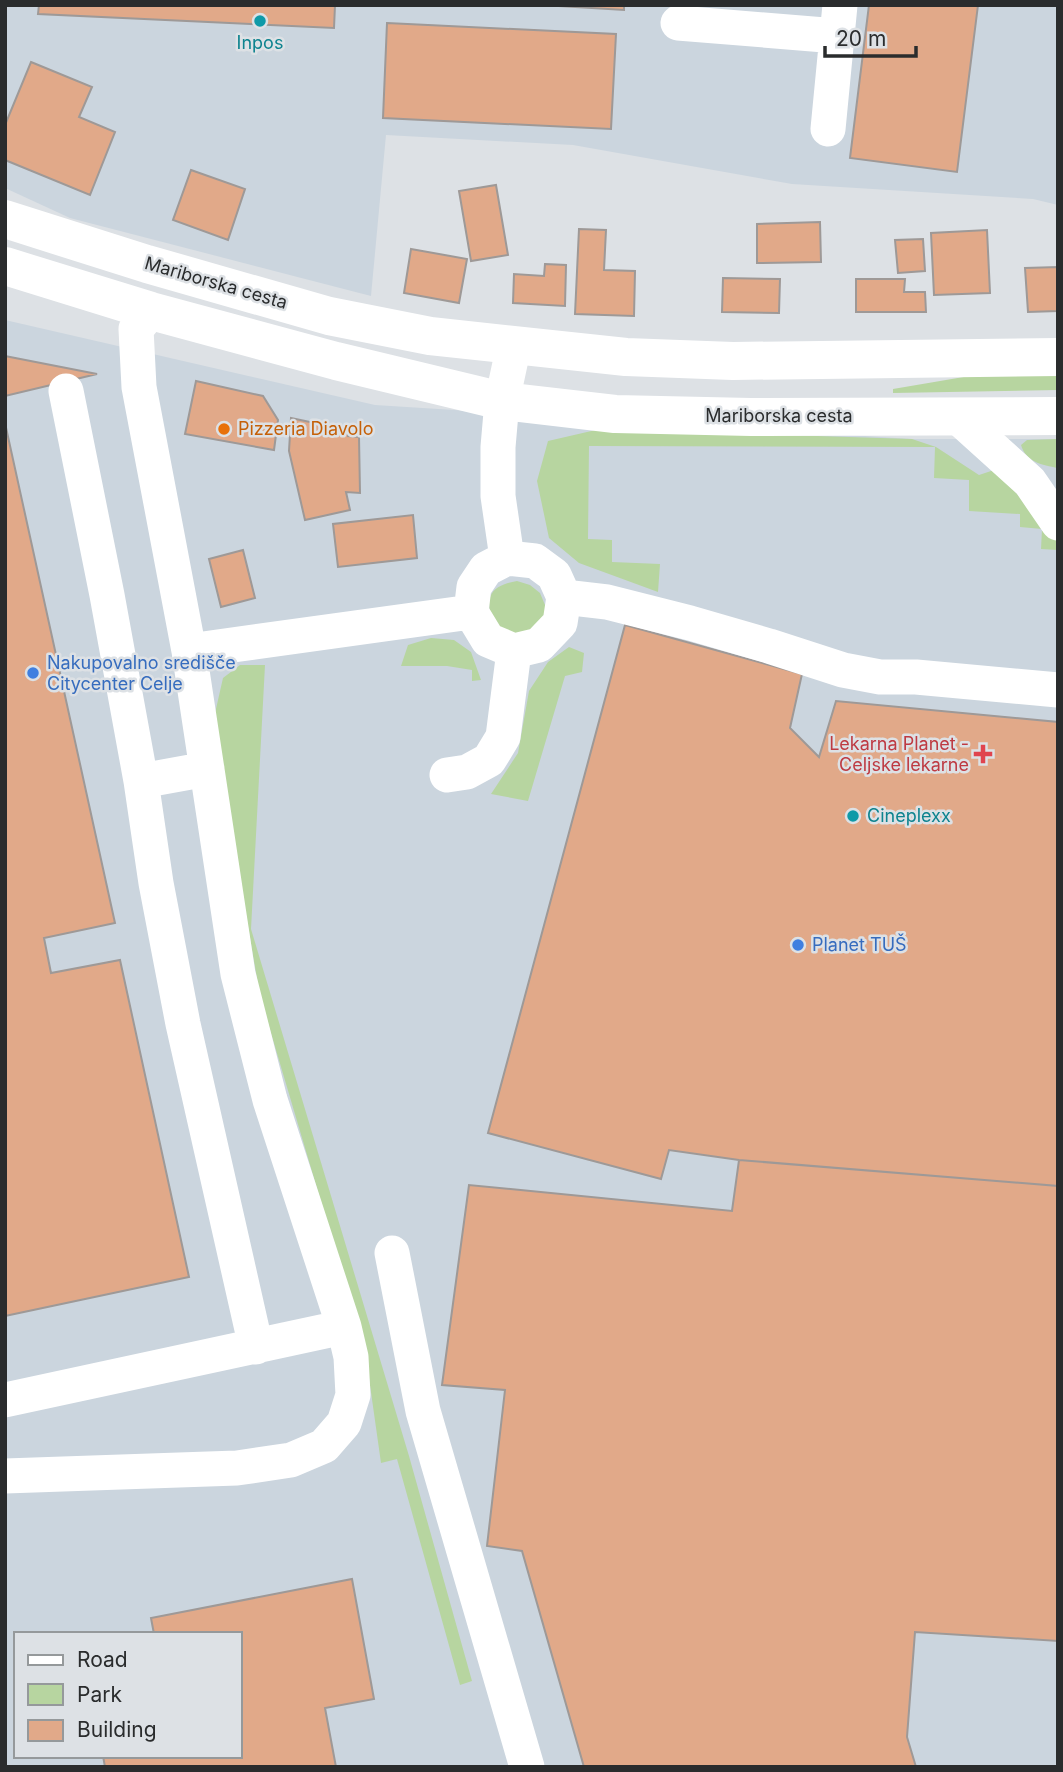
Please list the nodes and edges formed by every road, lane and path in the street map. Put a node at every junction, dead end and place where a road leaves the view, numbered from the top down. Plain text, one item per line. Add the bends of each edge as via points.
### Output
1 (838, 21) edge
2 (678, 23) dead end
3 (828, 129) dead end
4 (5, 219) edge
5 (5, 266) edge
6 (151, 311) junction
7 (514, 345) junction
8 (1058, 357) edge
9 (66, 391) dead end
10 (502, 401) junction
11 (1058, 416) edge
12 (958, 417) junction
13 (1044, 482) edge
14 (1058, 523) edge
15 (507, 558) junction
16 (564, 597) junction
17 (471, 612) junction
18 (189, 651) junction
19 (514, 651) junction
20 (1058, 690) edge
21 (206, 769) junction
22 (447, 775) dead end
23 (141, 781) junction
24 (392, 1253) dead end
25 (345, 1327) junction
26 (256, 1347) junction
27 (5, 1400) edge
28 (5, 1476) edge
29 (527, 1767) edge

1 - 2 street
1 - 3 street
4 - 7 main road, Mariborska cesta via 329,316 430,336
5 - 6 main road, Mariborska cesta
6 - 10 main road, Mariborska cesta
6 - 18 street via 136,329 139,387
7 - 8 main road, Mariborska cesta via 733,360
7 - 10 street
9 - 23 street
10 - 12 main road, Mariborska cesta via 615,414
10 - 15 street via 498,496
11 - 12 main road, Mariborska cesta
12 - 13 street
13 - 14 street
15 - 16 street via 535,561 554,575
15 - 17 street via 486,569 474,587
16 - 19 street via 560,624 539,646
16 - 20 street via 690,622 843,670 880,677
17 - 18 street
17 - 19 street via 488,640
18 - 21 street
19 - 22 street via 503,737 489,760 467,772
21 - 23 street
21 - 25 street via 238,974 270,1100
23 - 26 street via 183,1024
24 - 29 street via 423,1411
25 - 26 street
25 - 28 street via 353,1395 344,1423 324,1446 291,1460 237,1468
26 - 27 street

